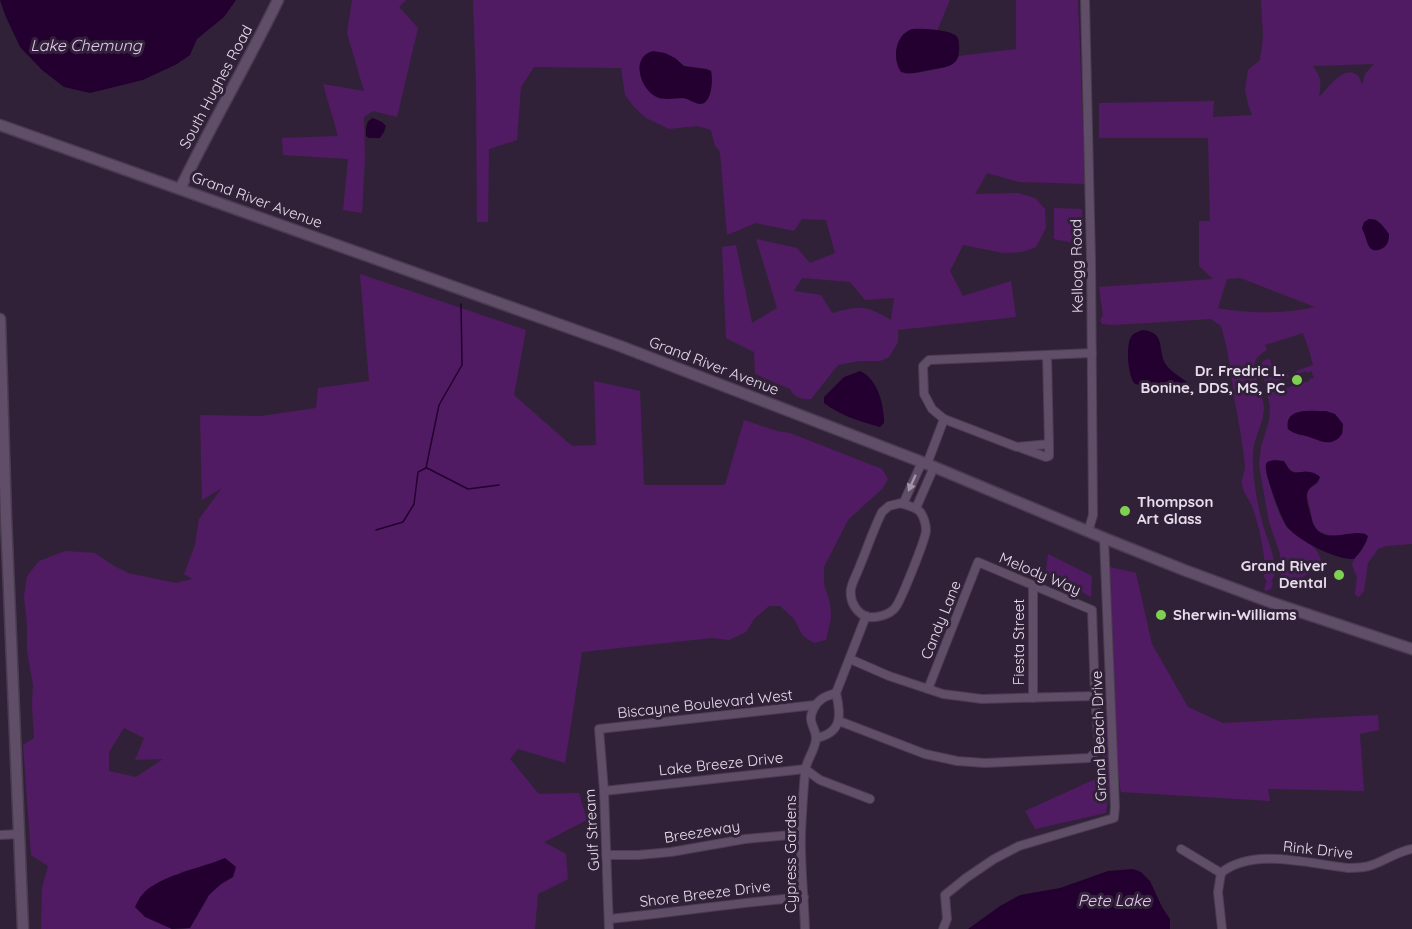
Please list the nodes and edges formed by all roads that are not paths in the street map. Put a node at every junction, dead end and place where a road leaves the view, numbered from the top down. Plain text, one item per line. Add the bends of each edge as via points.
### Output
1 (278, 0) edge
2 (1085, 0) edge
3 (0, 125) edge
4 (180, 189) junction
5 (0, 319) edge
6 (1092, 353) junction
7 (1047, 355) junction
8 (944, 419) junction
9 (1049, 444) junction
10 (1017, 447) junction
11 (928, 464) junction
12 (903, 504) junction
13 (916, 508) junction
14 (1088, 532) junction
15 (3, 535) edge
16 (1104, 538) junction
17 (978, 562) joint
18 (1033, 585) junction
19 (866, 616) junction
20 (1412, 649) edge
21 (850, 658) junction
22 (928, 688) junction
23 (836, 693) junction
24 (1095, 696) junction
25 (1033, 698) junction
26 (815, 705) junction
27 (839, 721) junction
28 (599, 729) joint
29 (816, 738) junction
30 (805, 769) junction
31 (604, 791) junction
32 (870, 799) dead end
33 (19, 834) junction
34 (801, 834) junction
35 (0, 835) edge
36 (1181, 849) dead end
37 (1412, 849) edge
38 (606, 855) junction
39 (1221, 873) junction
40 (804, 897) junction
41 (609, 919) junction
42 (23, 929) edge
43 (609, 929) edge
44 (805, 929) edge
45 (944, 929) edge
46 (1222, 929) edge

1 - 4 main road, South Hughes Road
2 - 6 street, Kellogg Road
3 - 4 main road, Grand River Avenue
4 - 11 main road, Grand River Avenue via 620,346
5 - 15 main road
6 - 7 street
6 - 14 street, Kellogg Road via 1093,515
7 - 8 street via 929,360 923,366 924,394 932,409
7 - 9 street
8 - 10 street
8 - 11 street
9 - 10 street
9 - 10 street via 1046,457
11 -> 12 street
11 - 13 street
11 - 14 main road, Grand River Avenue
12 - 13 street
12 - 19 street via 889,506 882,512 851,589 853,605
13 - 19 street via 924,519 926,532 904,590 888,613
14 - 16 main road, Grand River Avenue
15 - 33 main road
16 - 20 main road, Grand River Avenue via 1270,602
16 - 45 street, Grand Beach Drive via 1114,818 1019,846 994,859 945,895
17 - 18 street, Melody Way
17 - 22 street, Candy Lane
18 - 24 street, Melody Way via 1092,610
18 - 25 street, Fiesta Street
19 - 21 street
21 - 22 street
21 - 23 street
22 - 25 street via 982,699
23 - 26 street
23 - 27 street
24 - 25 street
24 - 27 street via 1099,747 1089,758 957,761 925,754
26 - 28 street, Biscayne Boulevard West
26 - 29 street, Cypress Gardens via 811,724
27 - 29 street via 832,733
28 - 31 street, Gulf Stream
29 - 30 street, Cypress Gardens
30 - 31 street, Lake Breeze Drive
30 - 32 street, Lake Breeze Drive via 820,780
30 - 34 street, Cypress Gardens
31 - 38 street, Gulf Stream
33 - 35 street
33 - 42 main road
34 - 38 street, Breezeway via 671,852
34 - 40 street, Cypress Gardens
36 - 39 street
37 - 39 street, Rink Drive via 1359,868 1257,859 1240,862
38 - 41 street, Gulf Stream
39 - 46 street via 1218,892
40 - 41 street, Shore Breeze Drive
40 - 44 street, Cypress Gardens
41 - 43 street, Gulf Stream

